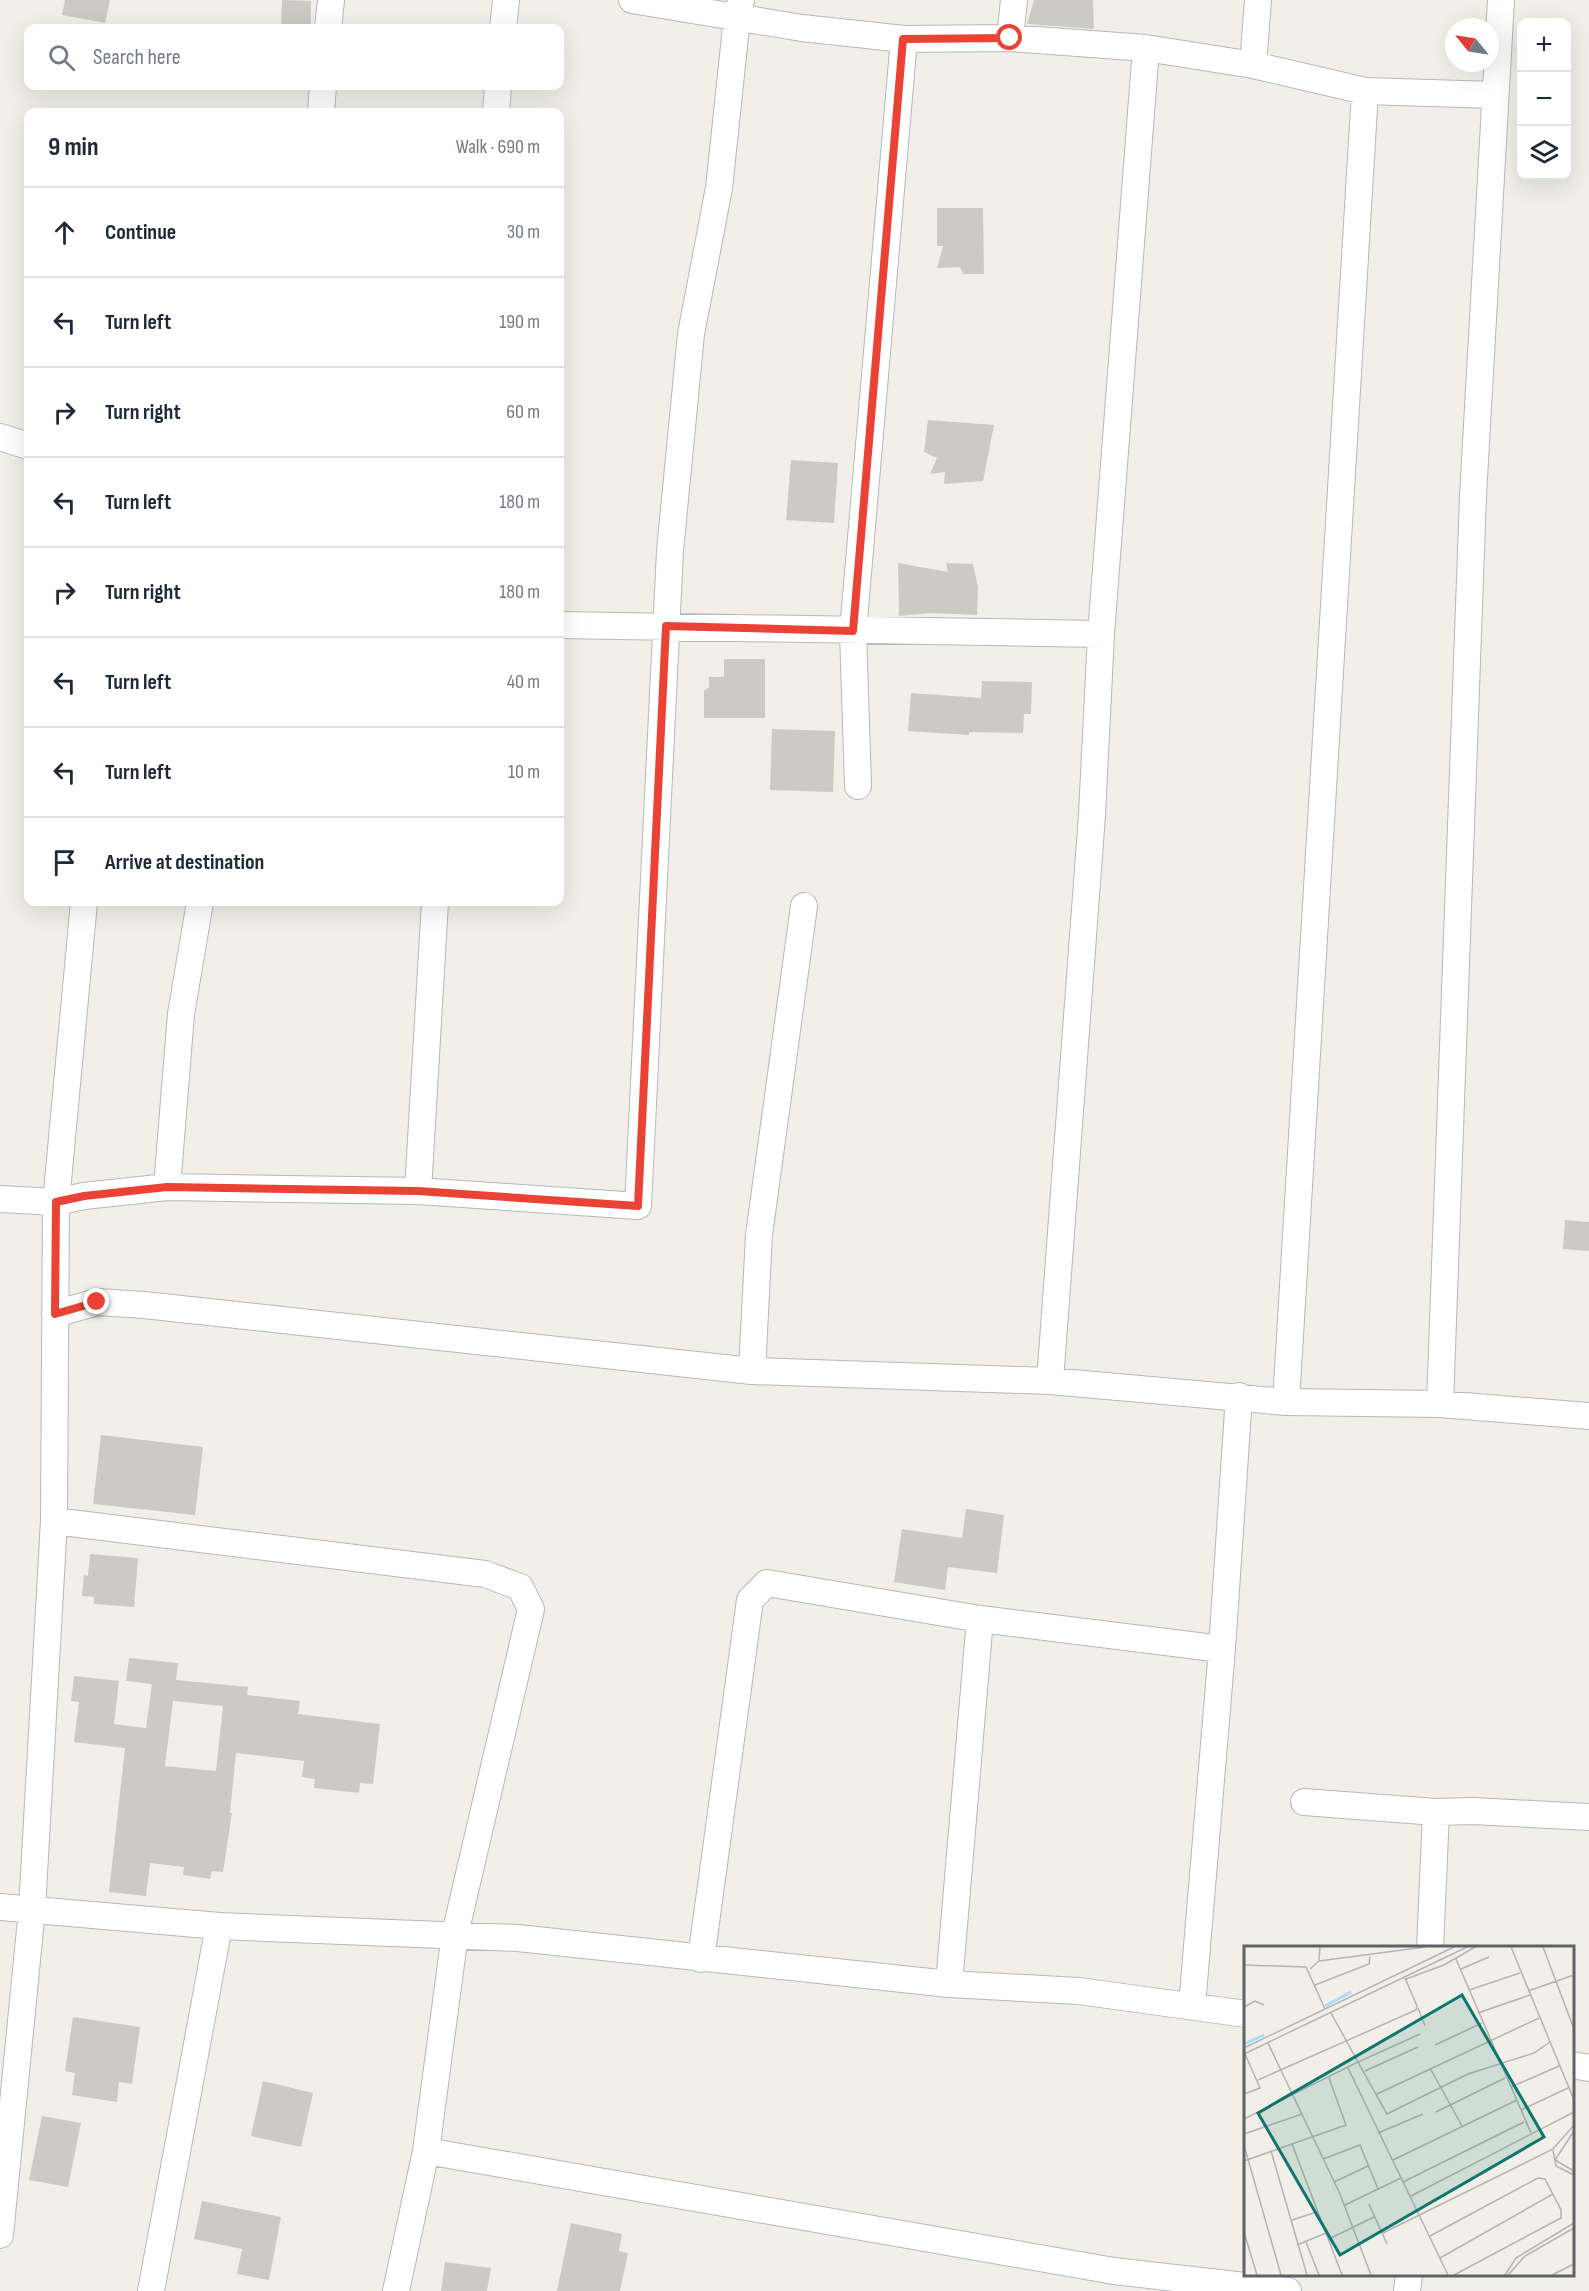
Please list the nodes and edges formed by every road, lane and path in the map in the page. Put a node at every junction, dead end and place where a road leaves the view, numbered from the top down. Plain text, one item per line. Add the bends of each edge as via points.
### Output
1 (331, 0) edge
2 (506, 0) edge
3 (632, 0) edge
4 (1014, 0) edge
5 (1258, 0) edge
6 (1501, 0) edge
7 (739, 9) edge
8 (328, 24) edge
9 (503, 24) edge
10 (1010, 38) junction
11 (903, 39) junction
12 (1146, 48) junction
13 (1253, 65) junction
14 (324, 90) edge
15 (498, 90) edge
16 (1365, 91) junction
17 (1495, 95) junction
18 (321, 108) edge
19 (496, 108) edge
20 (0, 437) edge
21 (24, 445) edge
22 (564, 625) edge
23 (666, 626) junction
24 (853, 631) junction
25 (1101, 634) junction
26 (858, 786) dead end
27 (84, 906) edge
28 (199, 906) edge
29 (435, 906) edge
30 (804, 906) dead end
31 (167, 1187) junction
32 (418, 1191) junction
33 (0, 1199) edge
34 (56, 1202) junction
35 (55, 1314) junction
36 (752, 1371) junction
37 (1050, 1382) junction
38 (1239, 1396) junction
39 (1287, 1401) junction
40 (1440, 1404) junction
41 (1589, 1416) edge
42 (54, 1521) junction
43 (980, 1619) junction
44 (1222, 1649) junction
45 (1304, 1802) dead end
46 (1436, 1812) junction
47 (1589, 1817) edge
48 (0, 1907) edge
49 (32, 1909) junction
50 (219, 1926) junction
51 (455, 1934) junction
52 (1430, 1946) edge
53 (701, 1959) junction
54 (950, 1984) junction
55 (1192, 2006) junction
56 (1244, 2014) edge
57 (1574, 2066) edge
58 (1589, 2068) edge
59 (426, 2151) junction
60 (0, 2235) edge
61 (1409, 2276) edge
62 (1112, 2281) edge
63 (151, 2291) edge
64 (396, 2291) edge
65 (1288, 2291) edge
66 (1407, 2291) edge

1 - 8 street
2 - 9 street
3 - 7 street
4 - 10 street
5 - 13 street
6 - 17 street
7 - 11 street via 802,28
7 - 23 street via 718,188 692,334
10 - 11 street
10 - 12 street
11 - 24 street
12 - 13 street
12 - 25 street
13 - 16 street
14 - 18 street
15 - 19 street
16 - 17 street
16 - 39 street
17 - 40 street via 1473,496
20 - 21 street
22 - 23 street
23 - 24 street
23 - 32 street via 638,1206
24 - 25 street
24 - 26 street
25 - 37 street via 1092,815
27 - 34 street
28 - 31 street via 181,1014
29 - 32 street
30 - 36 street via 759,1235
31 - 32 street
31 - 34 street
33 - 34 street
34 - 35 street
35 - 36 street via 97,1302 144,1305
35 - 42 street
36 - 37 street
37 - 38 street
38 - 39 street
38 - 44 street
39 - 40 street
40 - 41 street
42 - 49 street
42 - 51 street via 485,1574 520,1587 531,1609
43 - 44 street
43 - 53 street via 767,1584 750,1600
43 - 54 street
44 - 55 street
45 - 46 street
46 - 47 street
46 - 52 street
48 - 49 street
49 - 50 street
49 - 60 street
50 - 51 street
50 - 63 street
51 - 53 street
51 - 59 street
53 - 54 street
54 - 55 street via 1079,1991
55 - 56 street
57 - 58 street
59 - 62 street
59 - 64 street
61 - 66 street
62 - 65 street

